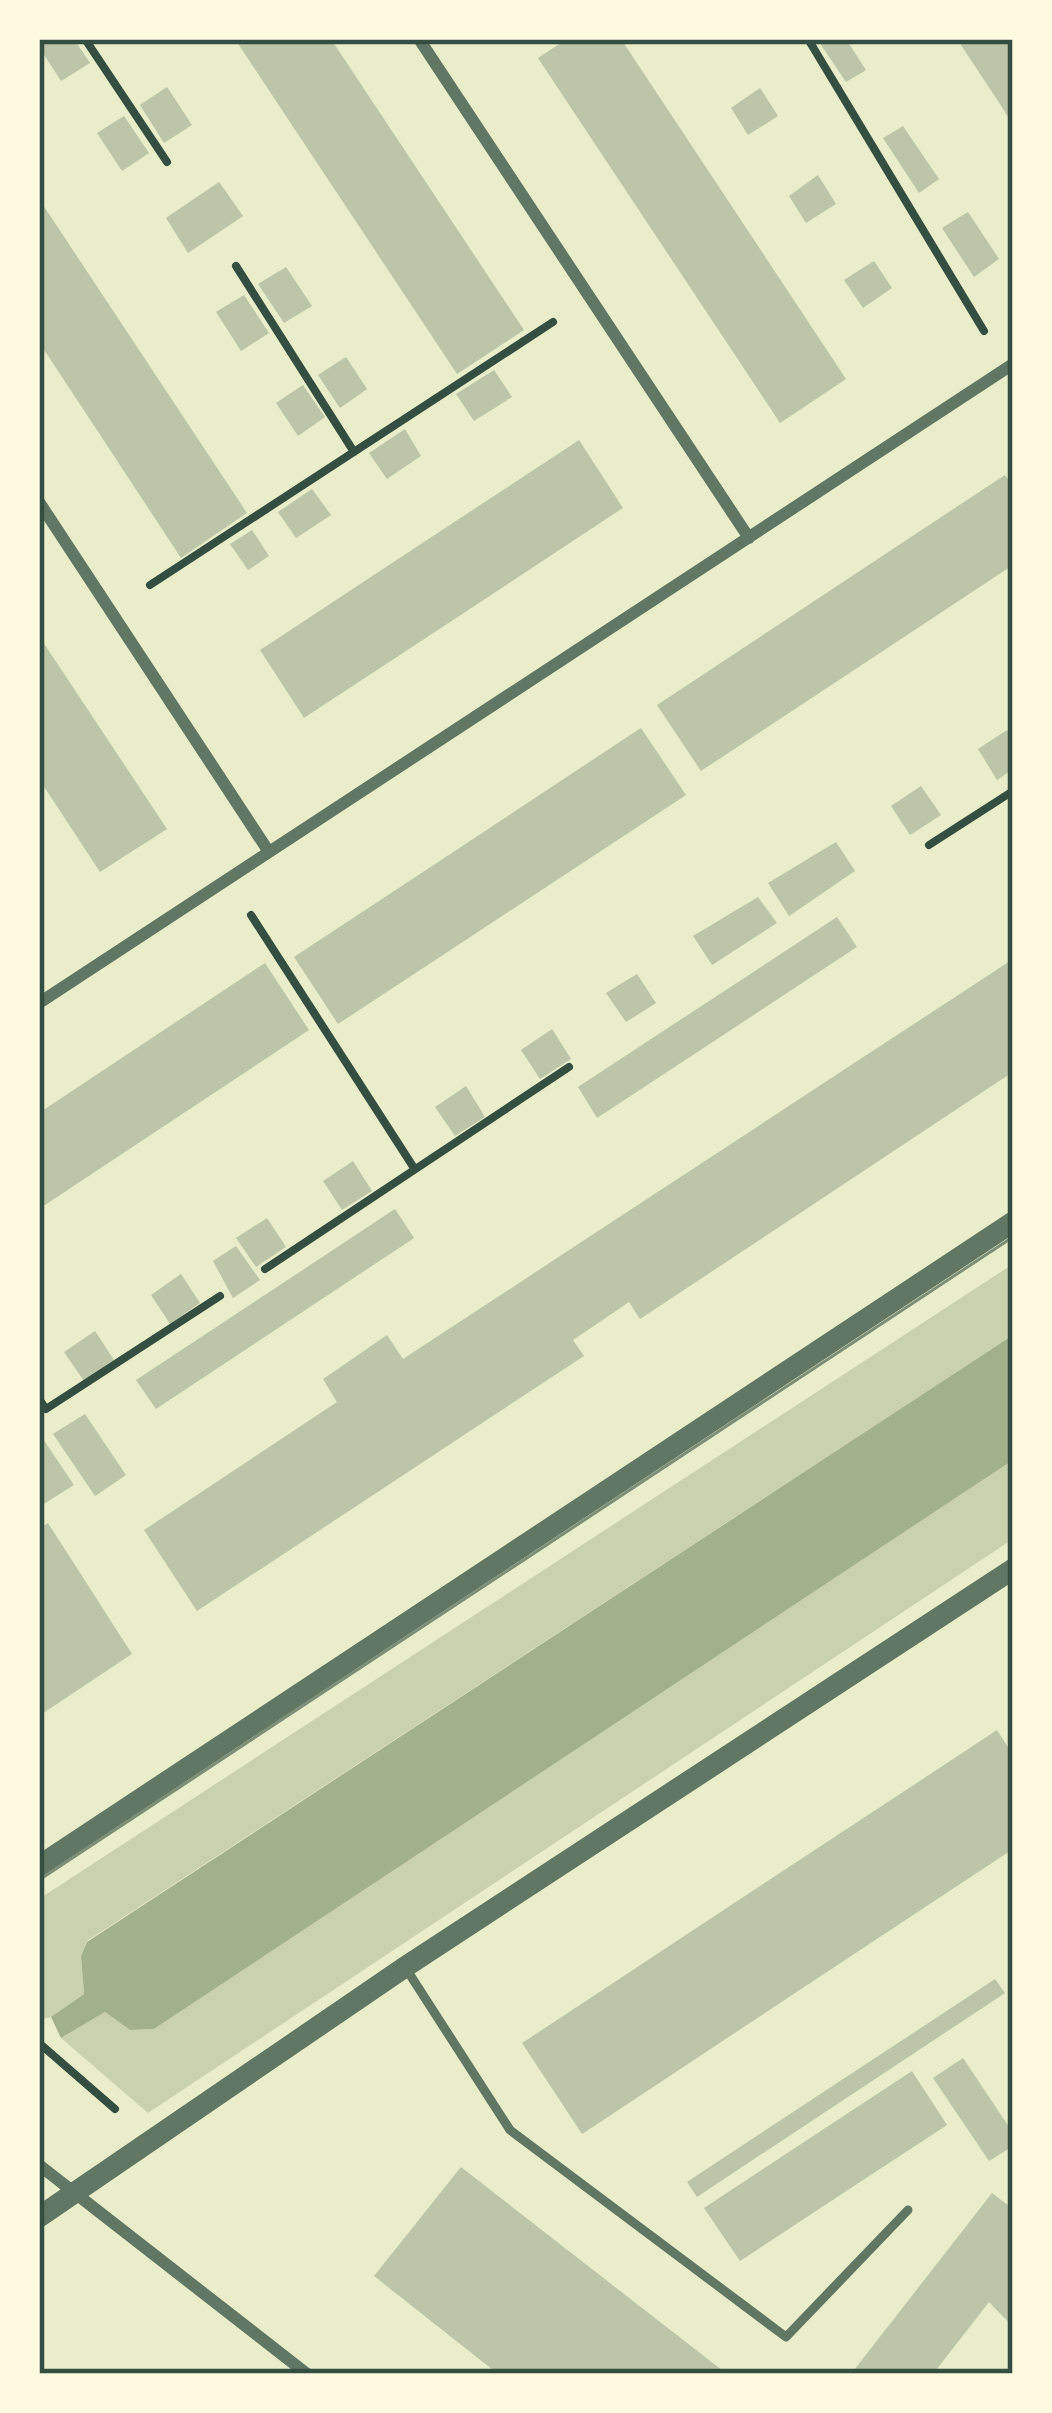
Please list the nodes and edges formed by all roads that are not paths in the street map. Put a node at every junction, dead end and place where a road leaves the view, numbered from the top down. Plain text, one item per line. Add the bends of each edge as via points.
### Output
1 (418, 39) edge
2 (1010, 366) edge
3 (39, 502) edge
4 (748, 538) junction
5 (269, 852) junction
6 (39, 1004) edge
7 (1013, 1222) edge
8 (1009, 1581) edge
9 (39, 1866) edge
10 (405, 1966) junction
11 (39, 2164) edge
12 (74, 2193) junction
13 (908, 2210) dead end
14 (39, 2217) edge
15 (307, 2374) edge

1 - 4 street
2 - 4 street
3 - 5 street
4 - 5 street
5 - 6 street
7 - 9 street
8 - 10 street
10 - 12 street
10 - 13 lane via 510,2130 786,2337
11 - 12 street
12 - 14 street
12 - 15 street

